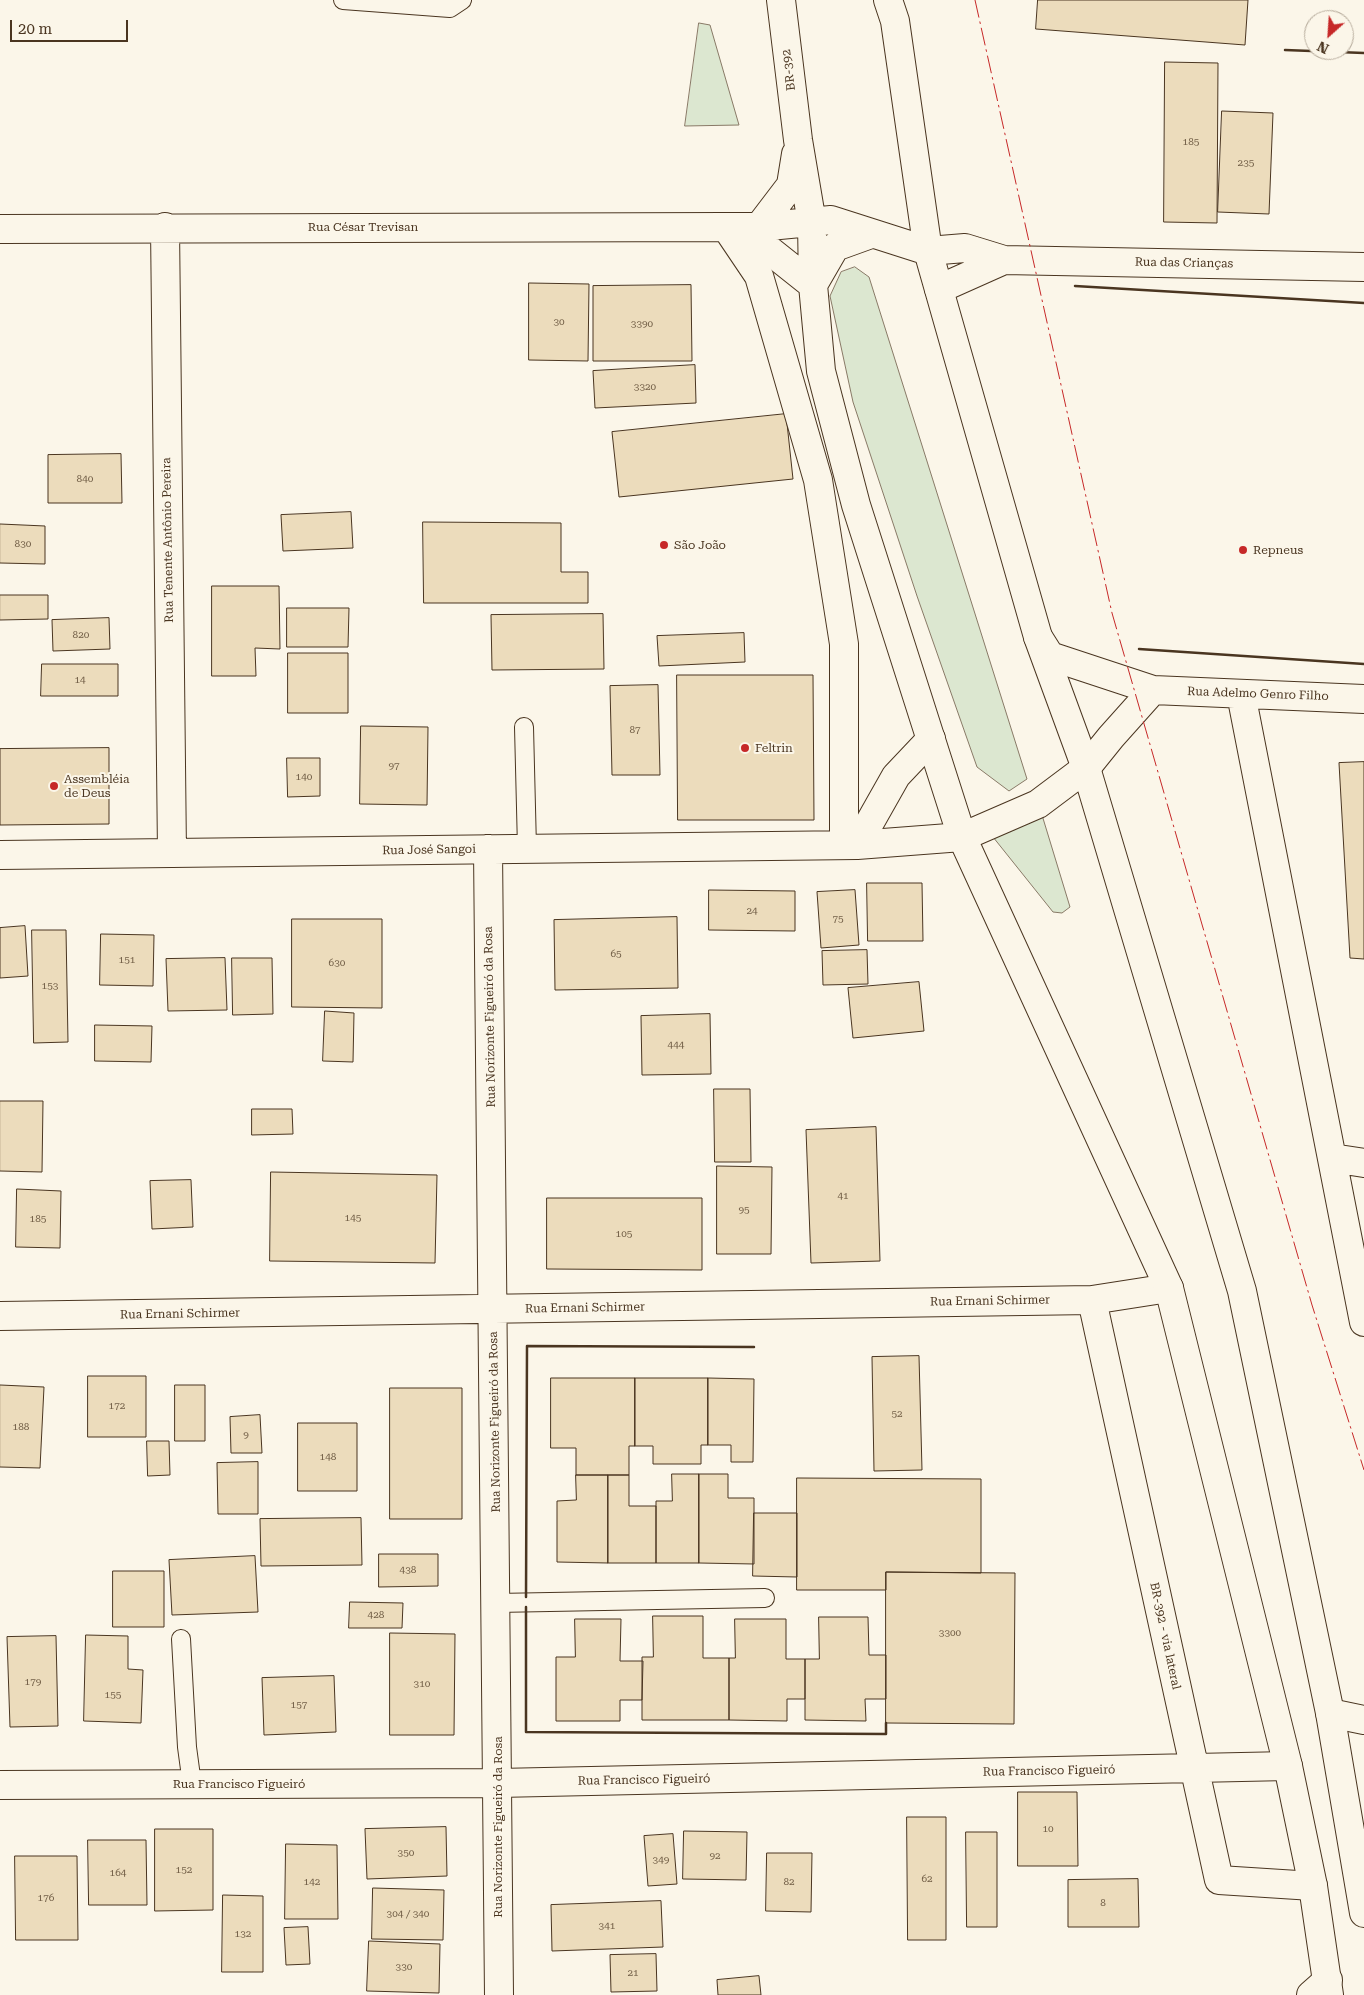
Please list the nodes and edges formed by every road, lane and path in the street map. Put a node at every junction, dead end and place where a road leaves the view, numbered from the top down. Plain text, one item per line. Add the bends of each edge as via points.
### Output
1 (343, 0) edge
2 (462, 0) edge
3 (781, 0) edge
4 (888, 0) edge
5 (798, 140) junction
6 (812, 223) junction
7 (165, 227) junction
8 (726, 227) junction
9 (759, 227) junction
10 (0, 229) edge
11 (871, 234) junction
12 (928, 251) junction
13 (1004, 260) junction
14 (1364, 267) edge
15 (813, 285) junction
16 (939, 289) junction
17 (1038, 637) junction
18 (1153, 690) junction
19 (1241, 694) junction
20 (1364, 699) edge
21 (524, 727) dead end
22 (931, 740) junction
23 (1086, 768) junction
24 (962, 837) junction
25 (851, 844) junction
26 (527, 848) junction
27 (488, 849) junction
28 (172, 852) junction
29 (0, 854) edge
30 (1332, 1158) junction
31 (1364, 1163) edge
32 (1169, 1288) junction
33 (1092, 1300) junction
34 (493, 1309) junction
35 (0, 1316) edge
36 (1364, 1322) edge
37 (765, 1598) dead end
38 (496, 1603) junction
39 (181, 1639) dead end
40 (1330, 1713) junction
41 (1364, 1720) edge
42 (1288, 1766) junction
43 (1194, 1768) junction
44 (498, 1783) junction
45 (192, 1784) junction
46 (0, 1785) edge
47 (1313, 1886) junction
48 (1364, 1913) edge
49 (1323, 1990) edge
50 (499, 1995) edge

1 - 2 lane via 450,8
3 - 5 main road, BR-392
4 - 12 main road via 895,21
5 - 6 main road
5 - 9 main road via 791,185
6 - 9 main road, Rua César Trevisan
6 - 11 main road, Rua César Trevisan via 831,220
6 - 15 main road
7 - 8 main road, Rua César Trevisan
7 - 10 main road, Rua César Trevisan
7 - 28 main road, Rua Tenente Antônio Pereira
8 - 9 main road, Rua César Trevisan
8 - 15 main road via 769,250
8 - 25 main road via 759,276 818,480 844,644
11 - 12 main road, Rua César Trevisan
11 - 15 main road via 835,247
12 - 13 main road, Rua das Crianças via 965,248
12 - 16 main road
13 - 14 main road, Rua das Crianças
13 - 16 main road, Rua das Crianças
15 - 22 main road via 821,371 856,506
16 - 17 main road
17 - 18 main road, Rua Adelmo Genro Filho via 1050,656
17 - 23 main road
18 - 19 main road, Rua Adelmo Genro Filho
18 - 23 main road
19 - 20 main road, Rua Adelmo Genro Filho
19 - 30 main road
21 - 26 lane
22 - 24 main road
22 - 25 main road via 896,776
23 - 24 main road, Rua José Sangoi via 1038,804
23 - 40 main road via 1242,1291
24 - 25 main road, Rua José Sangoi
24 - 32 main road
25 - 26 main road, Rua José Sangoi
26 - 27 main road, Rua José Sangoi
27 - 28 main road, Rua José Sangoi
27 - 34 main road, Rua Norizonte Figueiró da Rosa
28 - 29 main road, Rua José Sangoi
30 - 31 main road
30 - 36 main road
32 - 33 main road, Rua Ernani Schirmer
32 - 42 main road
33 - 34 main road, Rua Ernani Schirmer
33 - 43 main road, BR-392 - via lateral
34 - 35 main road, Rua Ernani Schirmer
34 - 38 main road, Rua Norizonte Figueiró da Rosa
37 - 38 lane
38 - 44 main road, Rua Norizonte Figueiró da Rosa
39 - 45 lane
40 - 41 main road
40 - 48 main road
42 - 43 main road, Rua Francisco Figueiró
42 - 47 main road
43 - 44 main road, Rua Francisco Figueiró
43 - 47 main road, BR-392 - via lateral via 1219,1880
44 - 45 main road, Rua Francisco Figueiró
44 - 50 main road, Rua Norizonte Figueiró da Rosa
45 - 46 main road, Rua Francisco Figueiró
47 - 49 main road

